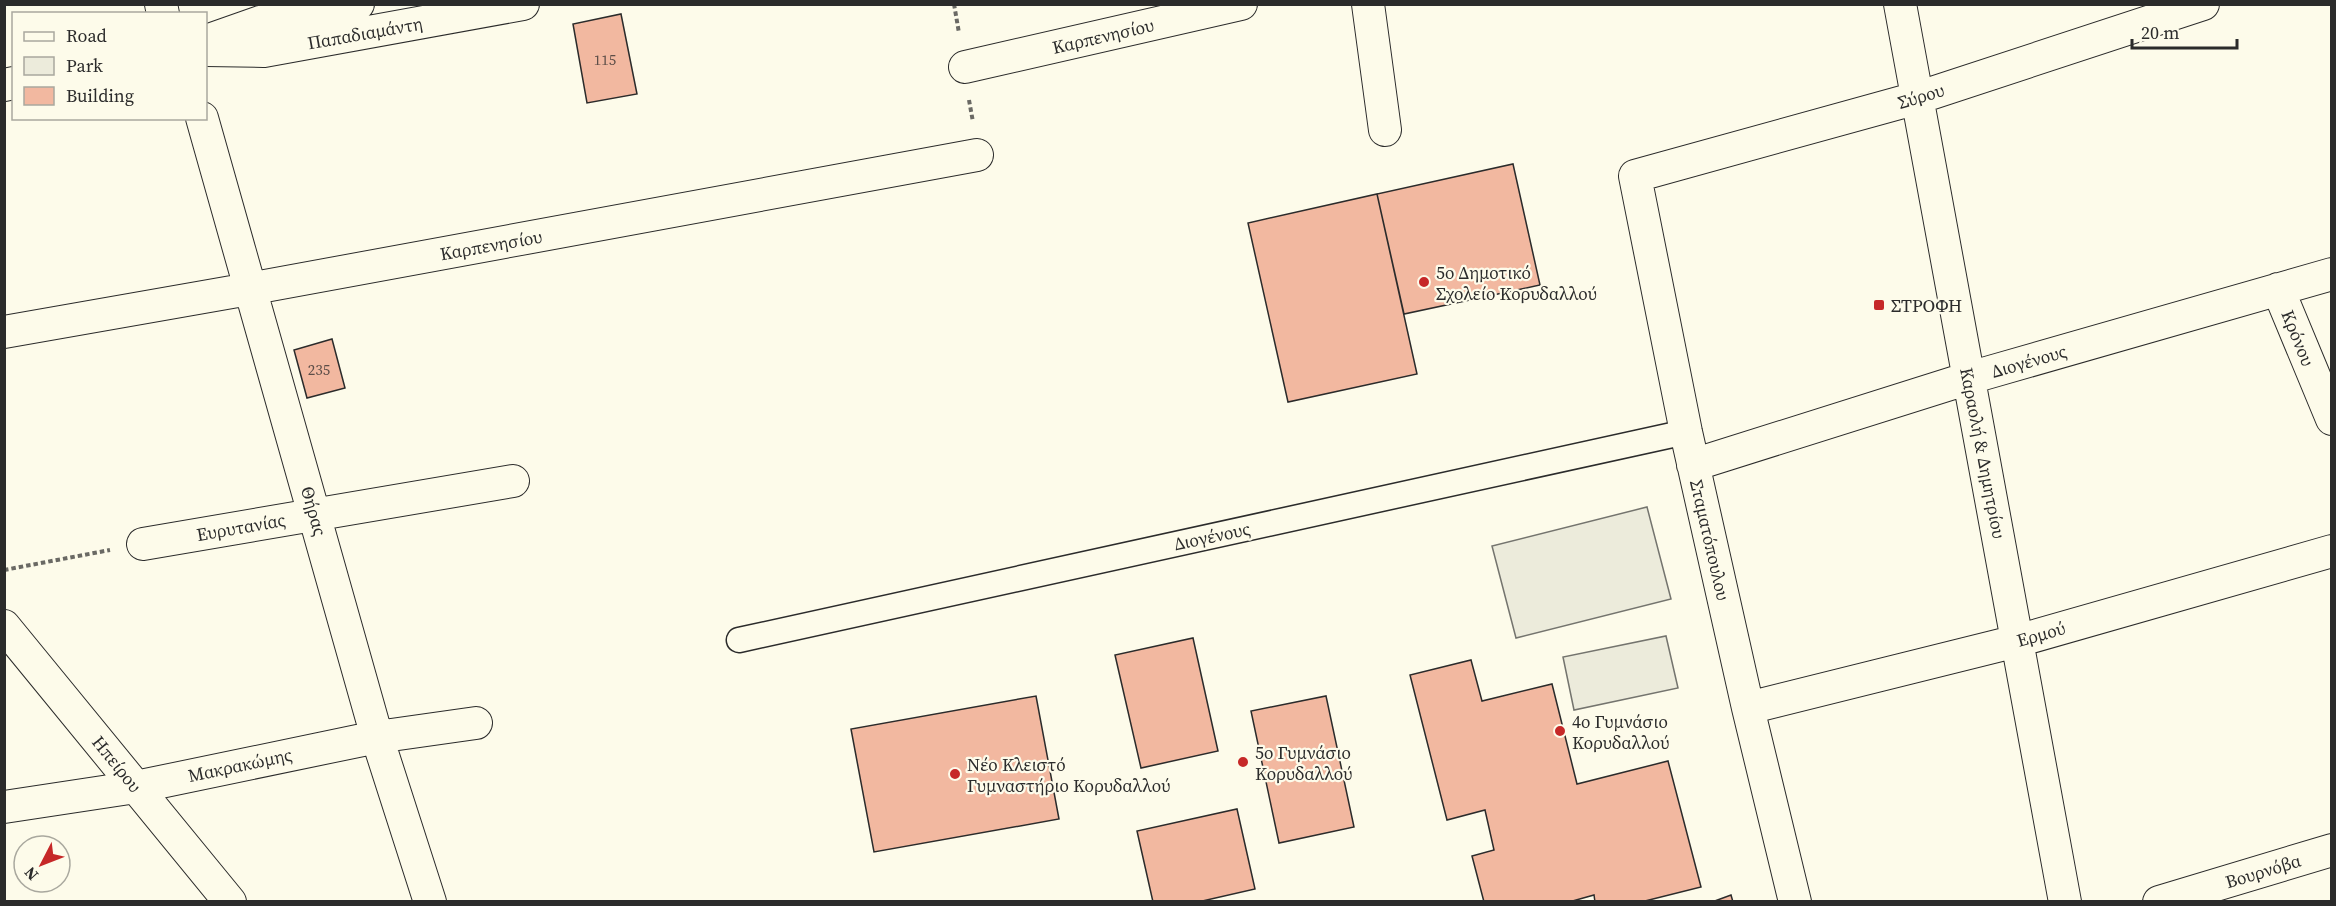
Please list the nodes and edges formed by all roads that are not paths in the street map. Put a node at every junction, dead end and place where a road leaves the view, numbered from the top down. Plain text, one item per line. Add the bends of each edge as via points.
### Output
1 (358, 4) edge
2 (523, 4) edge
3 (1241, 4) edge
4 (1368, 4) edge
5 (1900, 4) edge
6 (2203, 4) edge
7 (207, 41) edge
8 (207, 50) edge
9 (965, 67) dead end
10 (1917, 98) junction
11 (203, 120) edge
12 (1385, 130) dead end
13 (977, 155) dead end
14 (1635, 176) joint
15 (2331, 274) edge
16 (2278, 289) junction
17 (249, 290) junction
18 (4, 332) edge
19 (1969, 378) junction
20 (2331, 419) edge
21 (1686, 432) junction
22 (1693, 465) junction
23 (513, 481) dead end
24 (315, 514) junction
25 (143, 544) road end
26 (2331, 551) edge
27 (4, 626) edge
28 (739, 640) dead end
29 (2017, 641) junction
30 (1748, 708) junction
31 (476, 723) dead end
32 (377, 737) junction
33 (136, 787) junction
34 (4, 807) edge
35 (2331, 850) edge
36 (2216, 894) edge
37 (230, 902) edge
38 (430, 902) edge
39 (1795, 902) edge
40 (2065, 902) edge
41 (2159, 902) edge

1 - 7 street, Παπαδιαμάντη via 260,22
2 - 8 street, Παπαδιαμάντη via 264,51
3 - 9 street, Καρπενησίου
4 - 12 street
5 - 10 street, Καραολή & Δημητρίου
6 - 10 street, Σύρου
10 - 14 street, Σύρου
10 - 19 street, Καραολή & Δημητρίου
11 - 17 street, Θήρας
13 - 17 street, Καρπενησίου
14 - 21 street, Σταματόπουλου
15 - 16 street, Διογένους
16 - 19 street, Διογένους
16 - 20 street, Κρόνου
17 - 18 street, Καρπενησίου
17 - 24 street, Θήρας
19 - 22 street, Διογένους
19 - 29 street, Καραολή & Δημητρίου
21 - 22 street, Σταματόπουλου
21 - 28 street, Διογένους
22 - 30 street, Σταματόπουλου
23 - 24 street, Ευρυτανίας
24 - 25 street, Ευρυτανίας
24 - 32 street, Θήρας
26 - 29 street, Ερμού
27 - 33 street, Ηπείρου
29 - 30 street, Ερμού
29 - 40 street, Καραολή & Δημητρίου
30 - 39 street, Σταματόπουλου
31 - 32 street, Μακρακώμης
32 - 33 street, Μακρακώμης
32 - 38 street, Θήρας
33 - 34 street, Μακρακώμης
33 - 37 street, Ηπείρου
35 - 36 street, Βουρνόβα
36 - 41 street, Βουρνόβα

